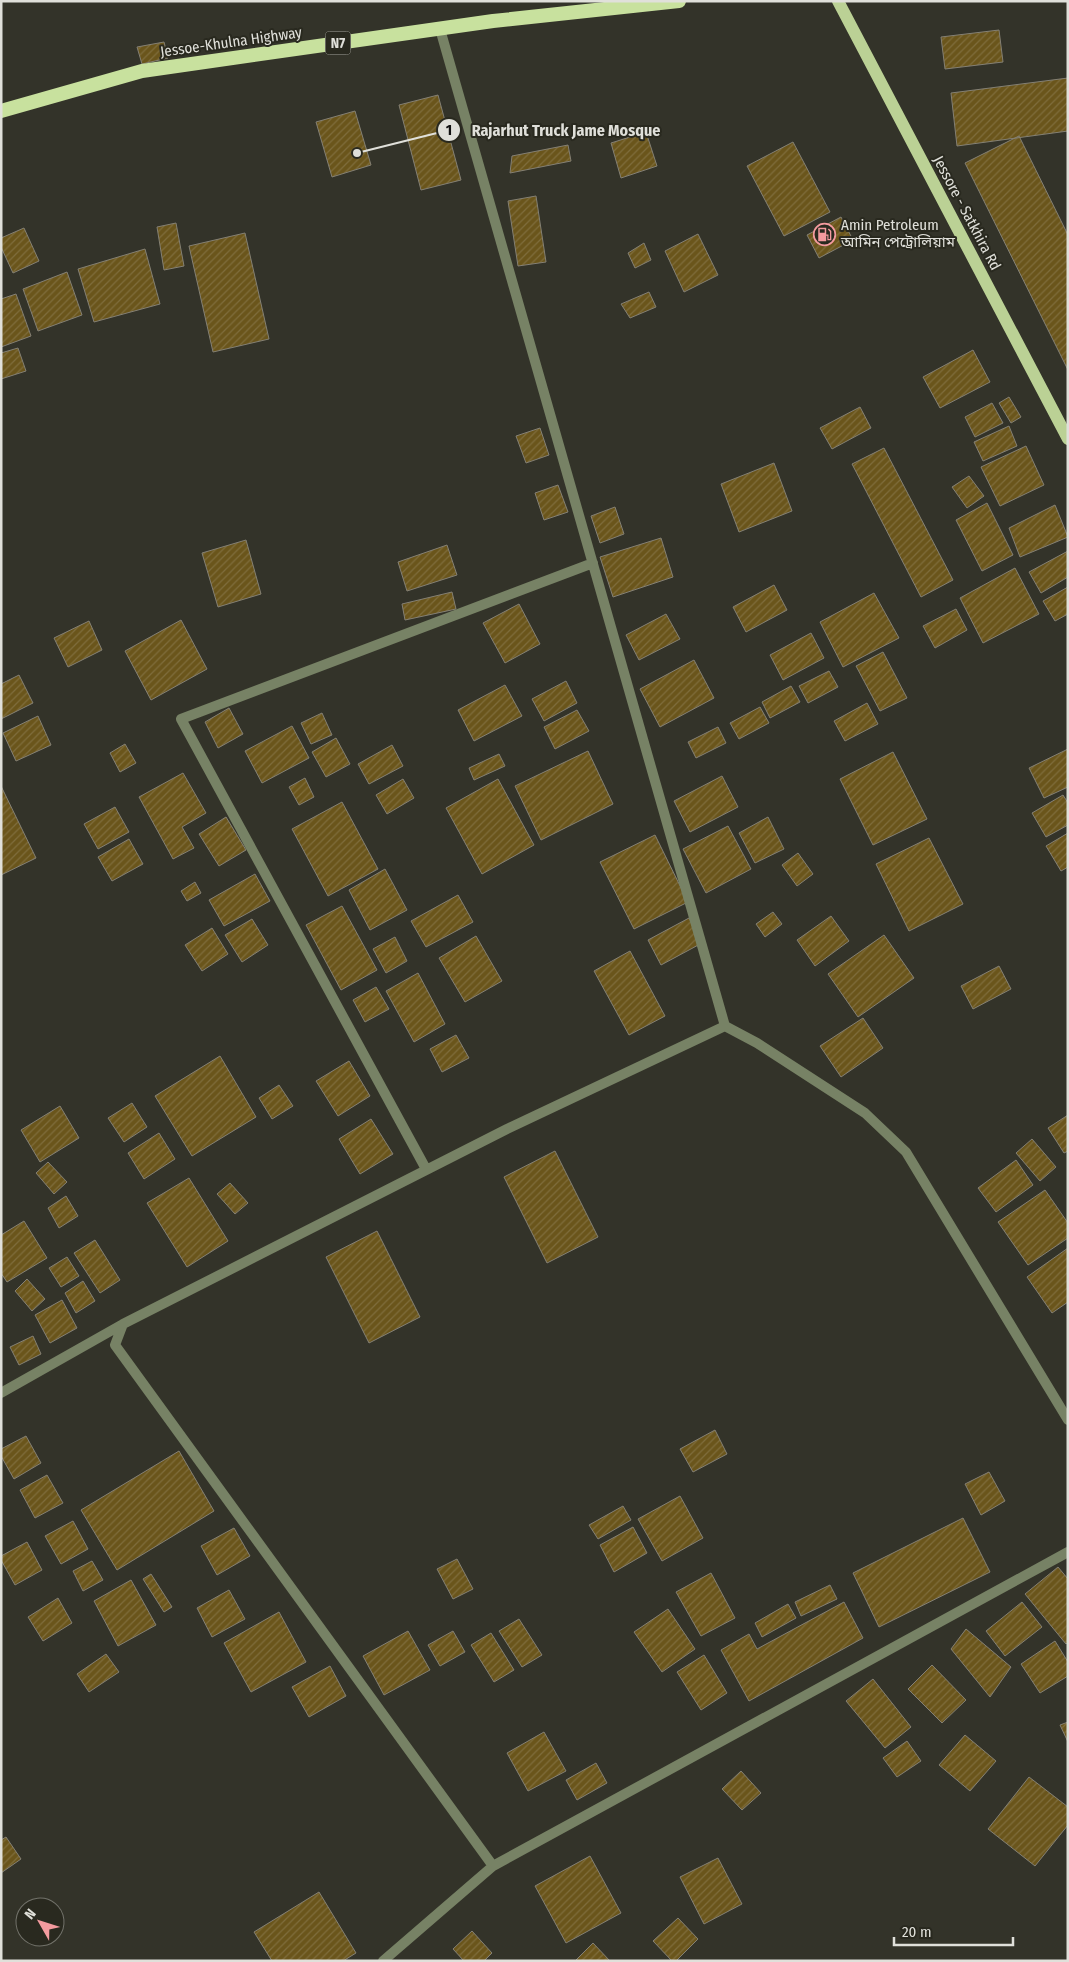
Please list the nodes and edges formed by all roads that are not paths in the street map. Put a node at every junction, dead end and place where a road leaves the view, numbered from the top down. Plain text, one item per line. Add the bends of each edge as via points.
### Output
1 (679, 1) edge
2 (838, 1) edge
3 (440, 29) junction
4 (1, 111) edge
5 (1068, 439) edge
6 (593, 563) junction
7 (725, 1026) junction
8 (426, 1169) junction
9 (123, 1324) junction
10 (1, 1393) edge
11 (1068, 1420) edge
12 (1068, 1552) edge
13 (493, 1866) junction
14 (383, 1961) edge

1 - 3 highway, Jessoe-Khulna Highway / N7
2 - 5 main road, Jessore - Satkhira Rd
3 - 4 highway, Jessoe-Khulna Highway / N7 via 142,71
3 - 6 street
6 - 7 street
6 - 8 street via 181,719
7 - 8 street
7 - 11 street via 865,1113 906,1152
8 - 9 street
9 - 10 street
9 - 13 street via 115,1345
12 - 13 street
13 - 14 street

